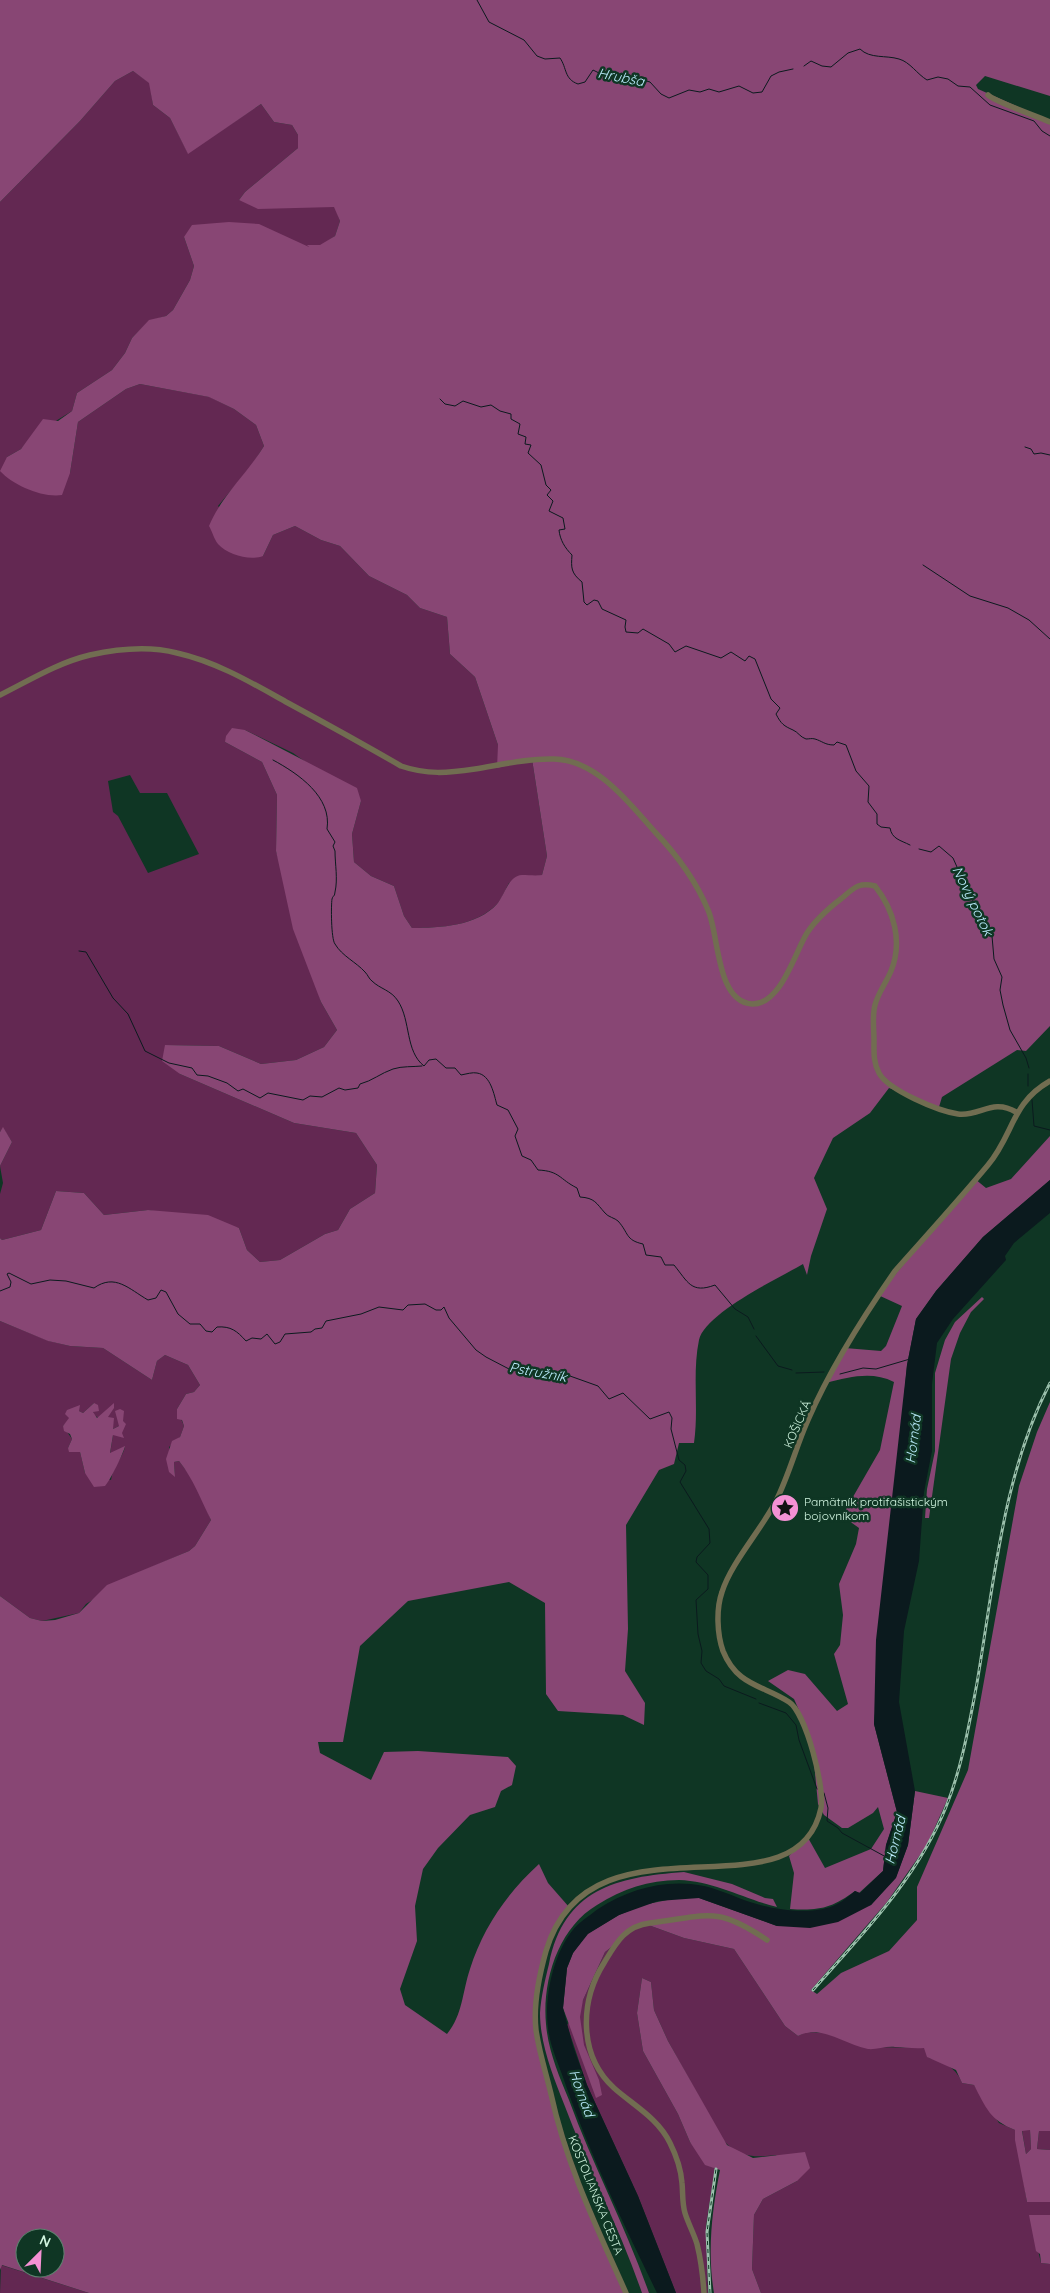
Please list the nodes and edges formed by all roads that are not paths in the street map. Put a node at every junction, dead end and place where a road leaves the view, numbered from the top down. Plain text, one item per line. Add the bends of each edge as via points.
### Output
1 (988, 95) dead end
2 (1050, 122) edge
3 (0, 695) edge
4 (1050, 1081) edge
5 (1016, 1112) junction
6 (822, 1791) joint
7 (767, 1940) dead end
8 (626, 2293) edge
9 (704, 2293) edge

1 - 2 street
3 - 5 street via 68,661 91,655 153,649 176,652 220,667 400,766 417,771 432,774 554,759 571,762 602,778 682,863 709,911 725,982 740,1000 752,1004 765,1001 775,992 807,934 826,910 857,886 875,886 890,910 896,932 892,969 875,1006 874,1059 884,1081 912,1098 958,1114 989,1106
4 - 5 street, KOŠICKÁ via 1030,1095
5 - 6 street, KOŠICKÁ via 1000,1150 895,1272 834,1370 808,1419 777,1498 721,1592 718,1615 722,1649 730,1665 756,1688 793,1704 807,1734
6 - 8 street, KOSTOLIANSKA CESTA via 814,1826 804,1840 788,1852 763,1863 665,1868 610,1879 582,1894 552,1932 535,2006 539,2044 562,2141
7 - 9 street via 751,1928 714,1914 635,1927 622,1934 613,1948 595,1977 588,2001 588,2040 601,2071 615,2089 648,2115 670,2142 681,2178 685,2214 698,2250

